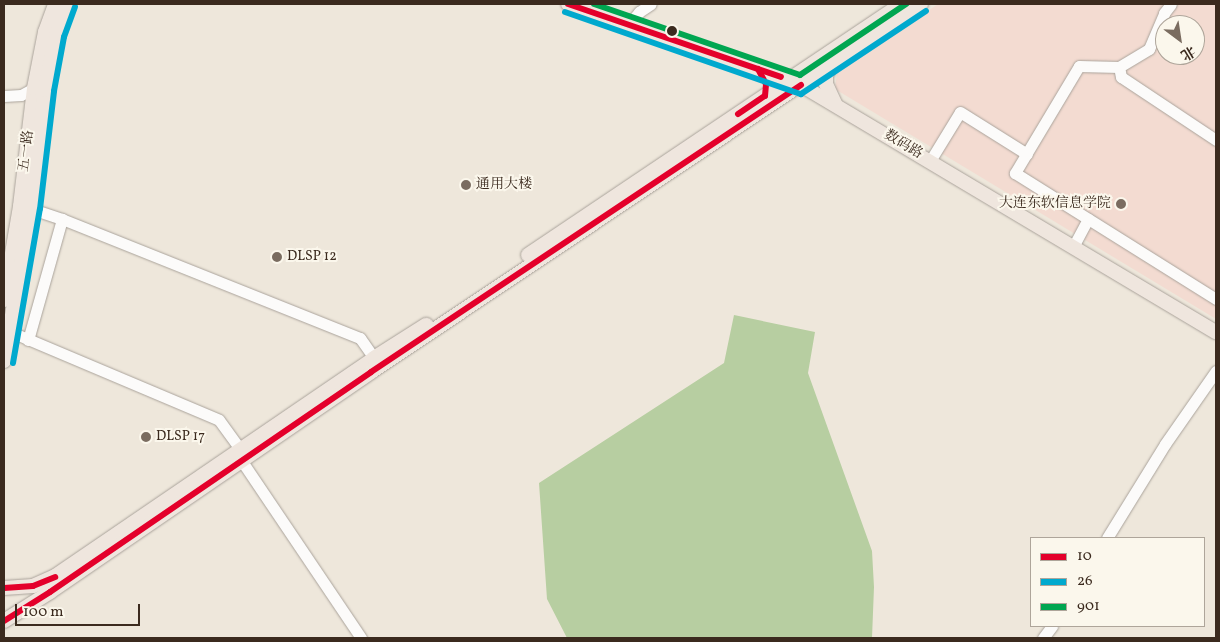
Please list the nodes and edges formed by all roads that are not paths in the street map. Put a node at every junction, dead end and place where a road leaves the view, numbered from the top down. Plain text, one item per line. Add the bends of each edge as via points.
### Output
1 (55, 4) edge
2 (67, 4) edge
3 (568, 4) edge
4 (651, 4) edge
5 (902, 4) edge
6 (921, 4) edge
7 (1171, 4) edge
8 (630, 24) junction
9 (832, 65) junction
10 (1119, 68) junction
11 (758, 69) junction
12 (795, 82) junction
13 (34, 88) junction
14 (4, 96) edge
15 (765, 96) junction
16 (836, 106) junction
17 (1216, 140) edge
18 (1027, 154) junction
19 (930, 161) junction
20 (26, 207) junction
21 (62, 219) junction
22 (1088, 219) junction
23 (1073, 247) junction
24 (1216, 299) edge
25 (4, 300) edge
26 (6, 331) edge
27 (1216, 332) edge
28 (28, 340) junction
29 (374, 358) junction
30 (4, 361) edge
31 (1216, 371) edge
32 (239, 454) junction
33 (1108, 537) edge
34 (4, 588) edge
35 (4, 621) edge
36 (1051, 627) edge
37 (361, 638) edge
38 (1043, 638) edge

1 - 13 main road, 五一路 via 45,32
2 - 20 main road, 五一路 via 56,35
3 - 8 main road, 数码路
4 - 8 street
5 - 12 main road
6 - 9 main road
7 - 10 street via 1149,49
8 - 11 main road, 数码路
9 - 12 main road
9 - 16 main road via 826,75 826,84
10 - 17 street via 1121,77
10 - 18 street via 1079,66
11 - 12 main road, 数码路
11 - 15 main road via 766,84
12 - 15 main road
12 - 16 main road, 数码路
12 - 32 main road
13 - 14 street via 21,95
13 - 20 main road, 五一路
15 - 29 main road
16 - 19 main road, 数码路
18 - 19 street via 960,112
18 - 22 street via 1015,174
19 - 23 main road, 数码路
20 - 21 street
20 - 25 main road, 五一路
20 - 26 main road, 五一路
21 - 28 street
21 - 29 street via 360,338
22 - 23 street
22 - 24 street
23 - 27 main road, 数码路
26 - 28 street
26 - 30 main road, 五一路
28 - 32 street via 219,420
29 - 32 main road
31 - 33 street via 1165,444
32 - 34 main road via 55,576 21,589
32 - 35 main road via 50,592
32 - 37 street
36 - 38 street

